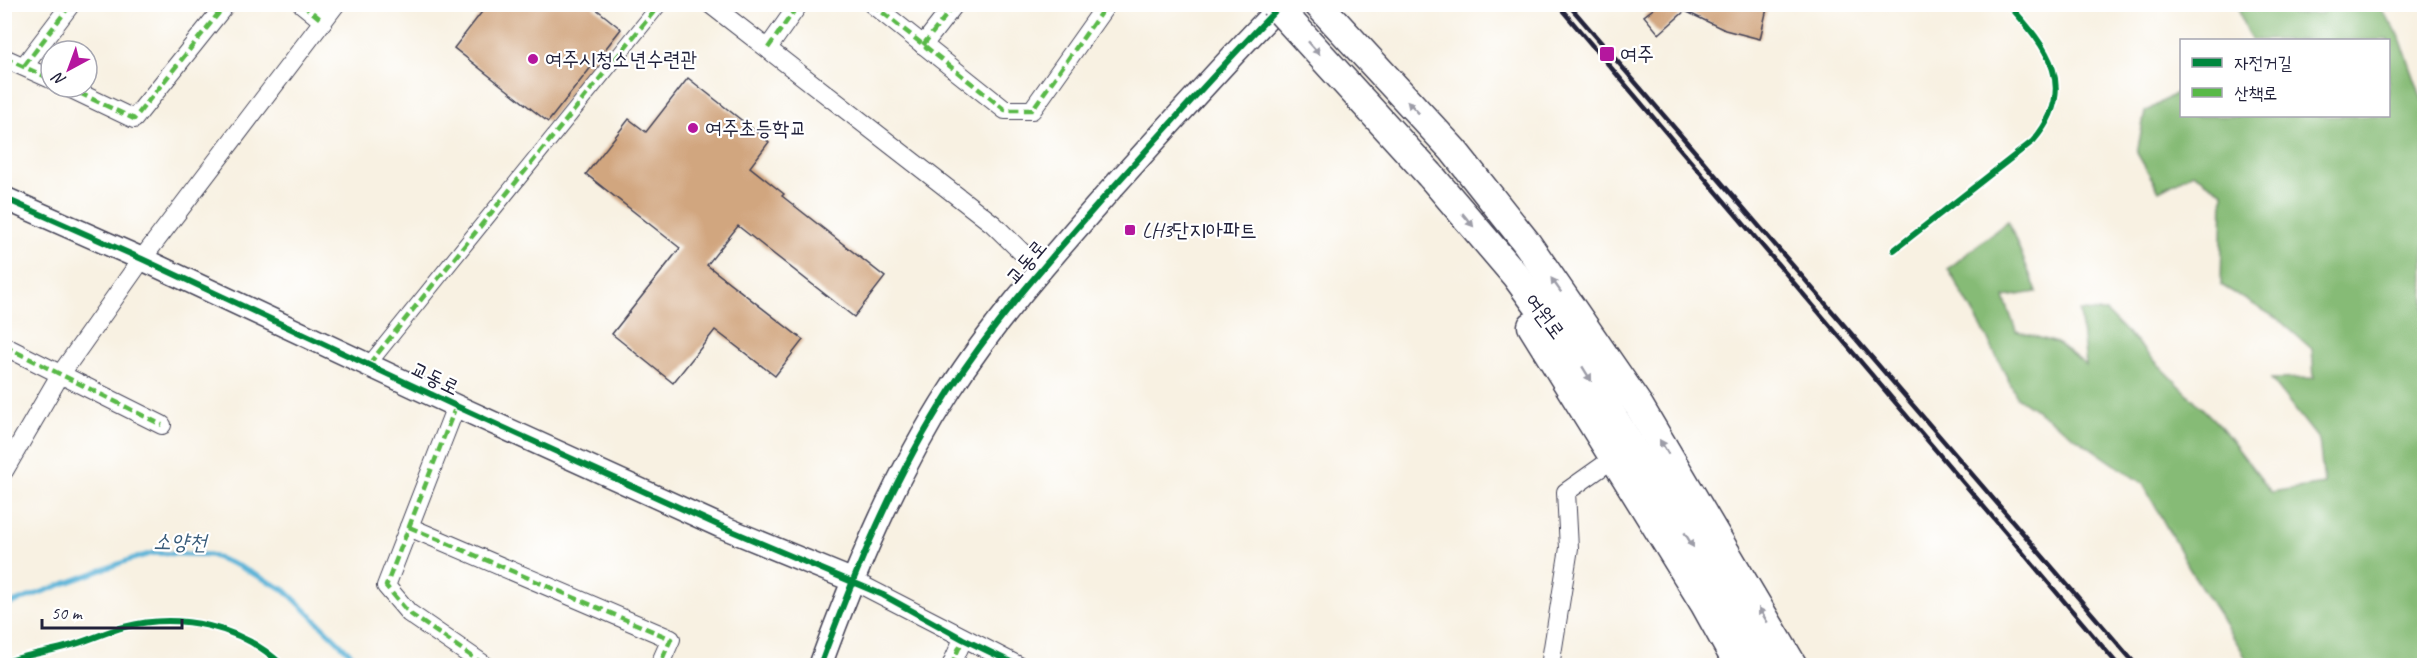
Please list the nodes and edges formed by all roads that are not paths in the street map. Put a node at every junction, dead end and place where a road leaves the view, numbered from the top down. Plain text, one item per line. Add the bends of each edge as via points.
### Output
1 (71, 4) edge
2 (226, 4) edge
3 (302, 4) edge
4 (336, 4) edge
5 (660, 4) edge
6 (710, 4) edge
7 (799, 4) edge
8 (872, 4) edge
9 (955, 4) edge
10 (1107, 4) edge
11 (1274, 4) edge
12 (1282, 4) edge
13 (1318, 4) edge
14 (323, 21) junction
15 (923, 45) junction
16 (768, 48) junction
17 (4, 58) edge
18 (24, 66) junction
19 (39, 73) edge
20 (92, 99) edge
21 (4, 198) edge
22 (142, 259) junction
23 (1040, 270) junction
24 (1516, 276) junction
25 (4, 346) edge
26 (369, 364) junction
27 (60, 375) junction
28 (456, 406) junction
29 (162, 425) dead end
30 (1614, 458) junction
31 (4, 471) edge
32 (409, 527) junction
33 (854, 582) junction
34 (963, 639) junction
35 (486, 666) edge
36 (659, 666) edge
37 (820, 666) edge
38 (951, 666) edge
39 (1019, 666) edge
40 (1550, 666) edge
41 (1739, 666) edge
42 (1765, 666) edge
43 (1793, 666) edge

1 - 18 street
2 - 20 street via 134,119
3 - 14 street
4 - 14 street
5 - 26 street
6 - 16 street, 교동로
7 - 16 street
8 - 15 street
9 - 15 street
10 - 15 street via 1032,110 1005,110
11 -> 24 highway, 여원로, bridge
12 - 23 street, 교동로
43 -> 13 highway, 여원로 via 1639,406 1526,242 1453,150
14 - 22 street
16 - 23 street, 교동로 via 993,224
17 - 18 street
18 - 19 street
21 - 22 street, 교동로
22 - 26 street, 교동로
22 - 27 street
23 - 33 street, 교동로 via 949,390 890,499
24 - 30 highway via 1529,322
24 -> 42 highway, 여원로 via 1582,366
25 - 27 street
26 - 28 street, 교동로
27 - 29 street
27 - 31 street
28 - 32 street
28 - 33 street, 교동로
30 - 40 street via 1566,492 1569,548
30 - 41 highway
32 - 35 street via 386,586 410,614
32 - 36 street via 671,639
33 - 34 street
33 - 37 street, 교동로
34 - 38 street
34 - 39 street

